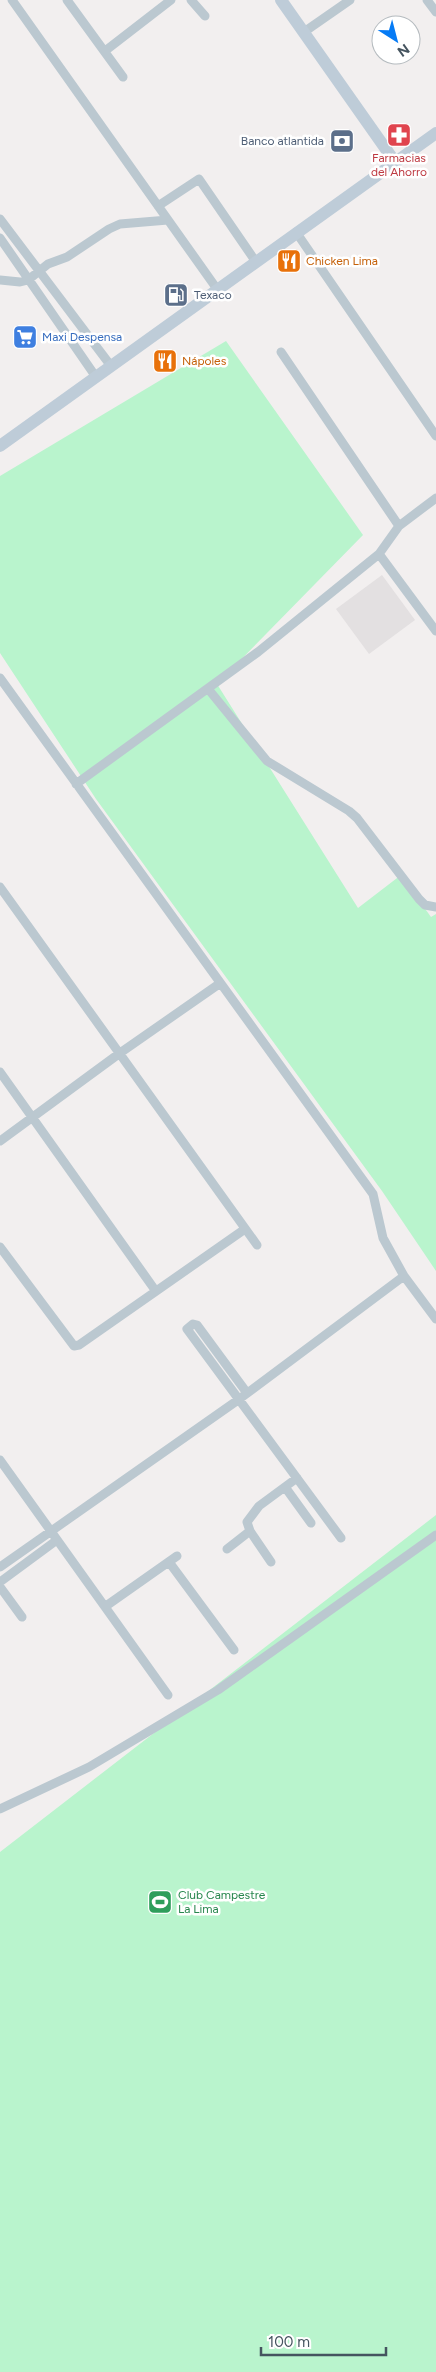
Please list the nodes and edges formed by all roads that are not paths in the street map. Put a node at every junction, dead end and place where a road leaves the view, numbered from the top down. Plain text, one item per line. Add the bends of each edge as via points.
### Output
1 (12, 0) edge
2 (67, 0) edge
3 (171, 0) edge
4 (191, 0) edge
5 (281, 0) edge
6 (350, 0) edge
7 (428, 0) edge
8 (436, 12) edge
9 (205, 16) dead end
10 (304, 32) junction
11 (105, 51) junction
12 (123, 77) dead end
13 (436, 133) edge
14 (394, 162) junction
15 (158, 206) junction
16 (0, 219) edge
17 (168, 220) junction
18 (10, 231) junction
19 (296, 232) junction
20 (0, 238) edge
21 (256, 262) junction
22 (40, 272) junction
23 (0, 280) edge
24 (28, 280) junction
25 (217, 290) junction
26 (78, 322) junction
27 (65, 331) junction
28 (281, 352) dead end
29 (111, 366) junction
30 (96, 377) junction
31 (436, 436) edge
32 (0, 446) edge
33 (436, 498) edge
34 (400, 526) junction
35 (379, 554) junction
36 (436, 631) edge
37 (0, 678) edge
38 (209, 690) junction
39 (76, 784) junction
40 (0, 887) edge
41 (436, 907) edge
42 (219, 984) junction
43 (120, 1053) junction
44 (0, 1072) edge
45 (32, 1117) junction
46 (0, 1141) edge
47 (245, 1229) junction
48 (257, 1246) dead end
49 (0, 1247) edge
50 (404, 1276) junction
51 (155, 1290) junction
52 (436, 1319) edge
53 (247, 1393) junction
54 (238, 1400) junction
55 (0, 1460) edge
56 (297, 1478) junction
57 (285, 1487) junction
58 (312, 1523) dead end
59 (250, 1531) junction
60 (436, 1535) edge
61 (54, 1536) junction
62 (341, 1538) dead end
63 (227, 1549) dead end
64 (177, 1556) dead end
65 (169, 1562) junction
66 (271, 1562) dead end
67 (0, 1567) edge
68 (0, 1582) edge
69 (0, 1587) edge
70 (106, 1606) junction
71 (22, 1617) dead end
72 (234, 1650) dead end
73 (168, 1695) dead end
74 (0, 1810) edge

1 - 15 street
2 - 11 street
3 - 11 street
4 - 9 street
5 - 10 street
6 - 10 street
7 - 8 street
10 - 14 street
11 - 12 street
13 - 14 street
14 - 19 street
15 - 17 street
15 - 21 street via 199,179
16 - 18 street
17 - 22 street via 114,226 67,257 48,264
17 - 25 street
18 - 20 street
18 - 22 street
19 - 21 street
19 - 31 street
20 - 24 street
21 - 25 street
22 - 24 street
22 - 26 street
23 - 24 street
24 - 27 street
25 - 29 street
26 - 27 street
26 - 29 street
27 - 30 street
28 - 34 street
29 - 30 street
30 - 32 street
33 - 34 street
34 - 35 street
35 - 36 street
35 - 38 street
37 - 39 street
38 - 39 street
38 - 41 street via 266,761 349,811 419,899 425,905
39 - 42 street
40 - 43 street
42 - 43 street
42 - 50 street via 373,1194 383,1238
43 - 45 street
43 - 47 street
44 - 45 street
45 - 46 street
45 - 51 street
47 - 48 street
47 - 51 street
49 - 51 street via 74,1346
50 - 52 street
50 - 53 street
53 - 54 street
53 - 54 street via 197,1325 193,1324 187,1330
54 - 56 street
54 - 61 street
55 - 61 street
56 - 57 street
56 - 62 street
57 - 58 street
57 - 59 street via 259,1506 247,1522
59 - 63 street
59 - 66 street
60 - 74 street via 218,1690 89,1767
61 - 67 street
61 - 68 street
61 - 70 street
64 - 65 street
65 - 70 street
65 - 72 street
69 - 71 street
70 - 73 street

